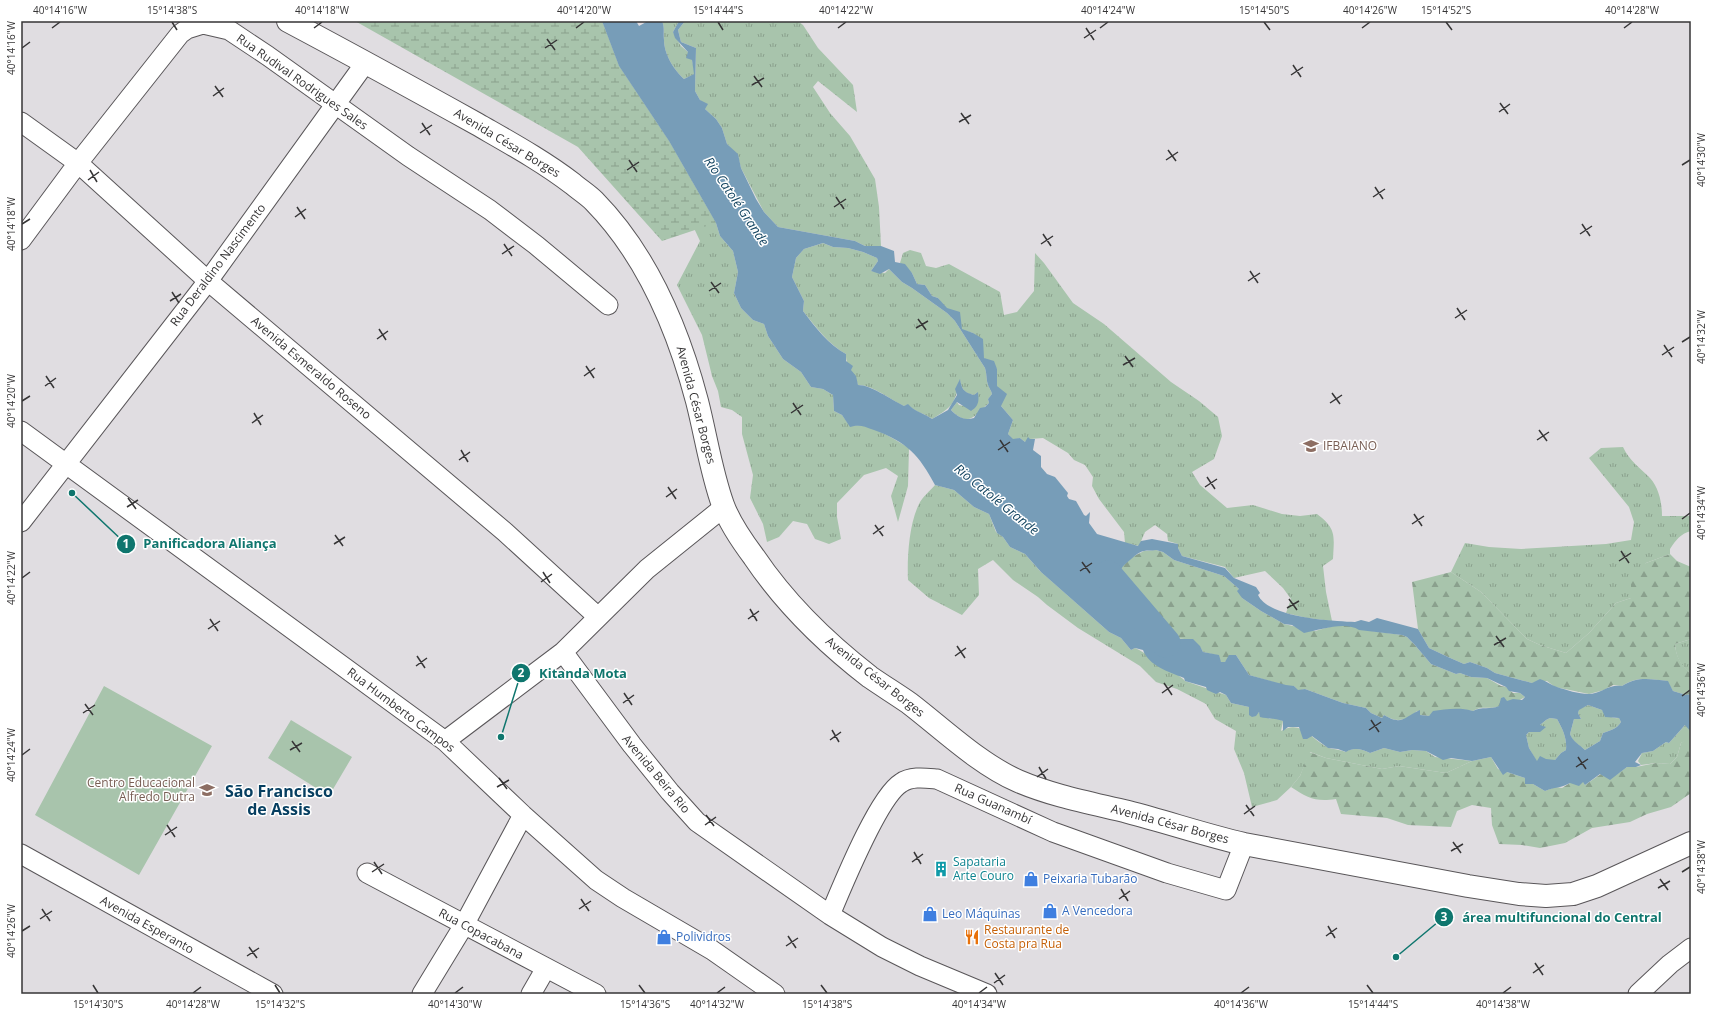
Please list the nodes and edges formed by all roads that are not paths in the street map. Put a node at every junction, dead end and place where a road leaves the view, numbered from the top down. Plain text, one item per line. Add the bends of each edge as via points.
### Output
1 (288, 21) edge
2 (366, 62) junction
3 (335, 105) junction
4 (21, 122) edge
5 (78, 163) junction
6 (21, 240) edge
7 (208, 281) junction
8 (608, 305) dead end
9 (21, 431) edge
10 (66, 464) junction
11 (724, 507) junction
12 (21, 522) edge
13 (598, 618) junction
14 (563, 652) junction
15 (445, 741) junction
16 (523, 815) junction
17 (1691, 843) edge
18 (1244, 844) junction
19 (21, 854) edge
20 (366, 874) dead end
21 (830, 915) junction
22 (464, 926) junction
23 (1691, 948) edge
24 (546, 968) junction
25 (273, 994) edge
26 (422, 994) edge
27 (531, 994) edge
28 (596, 994) edge
29 (776, 994) edge
30 (986, 994) edge
31 (1638, 994) edge

1 - 2 street, Avenida César Borges
2 - 3 street, Rua Deraldino Nascimento
2 - 11 street, Avenida César Borges via 521,149 562,175 593,199 616,227 641,262 663,301 680,345
3 - 5 street, Rua Rudival Rodrigues Sales via 229,30 203,24 180,34
3 - 7 street, Rua Deraldino Nascimento
3 - 8 street, Rua Rudival Rodrigues Sales via 490,210
4 - 5 street, Avenida Esmeraldo Roseno
5 - 6 street, Rua Rudival Rodrigues Sales
5 - 7 street, Avenida Esmeraldo Roseno
7 - 10 street, Rua Deraldino Nascimento
7 - 13 street, Avenida Esmeraldo Roseno via 505,532
9 - 10 street, Rua Humberto Campos
10 - 12 street, Rua Deraldino Nascimento
10 - 15 street, Rua Humberto Campos
11 - 13 street via 647,569
11 - 18 street, Avenida César Borges via 736,533 768,579 804,618 836,649 871,677 988,763 1017,780 1067,798
13 - 14 street
14 - 15 street
14 - 21 street, Avenida Beira Rio via 632,745 697,822
15 - 16 street, Rua Humberto Campos
16 - 22 street
16 - 29 street, Rua Humberto Campos via 596,880 712,950
17 - 18 street, Avenida César Borges via 1597,886 1573,894 1546,896 1468,886
18 - 21 street, Rua Guanambí via 1226,890 1167,873 1054,832 937,779 919,778 902,782 894,788 872,823
19 - 25 street, Avenida Esperanto
20 - 22 street, Rua Copacabana
21 - 30 street, Avenida Beira Rio via 882,947
22 - 24 street, Rua Copacabana
22 - 26 street
23 - 31 street
24 - 27 street
24 - 28 street, Rua Copacabana

